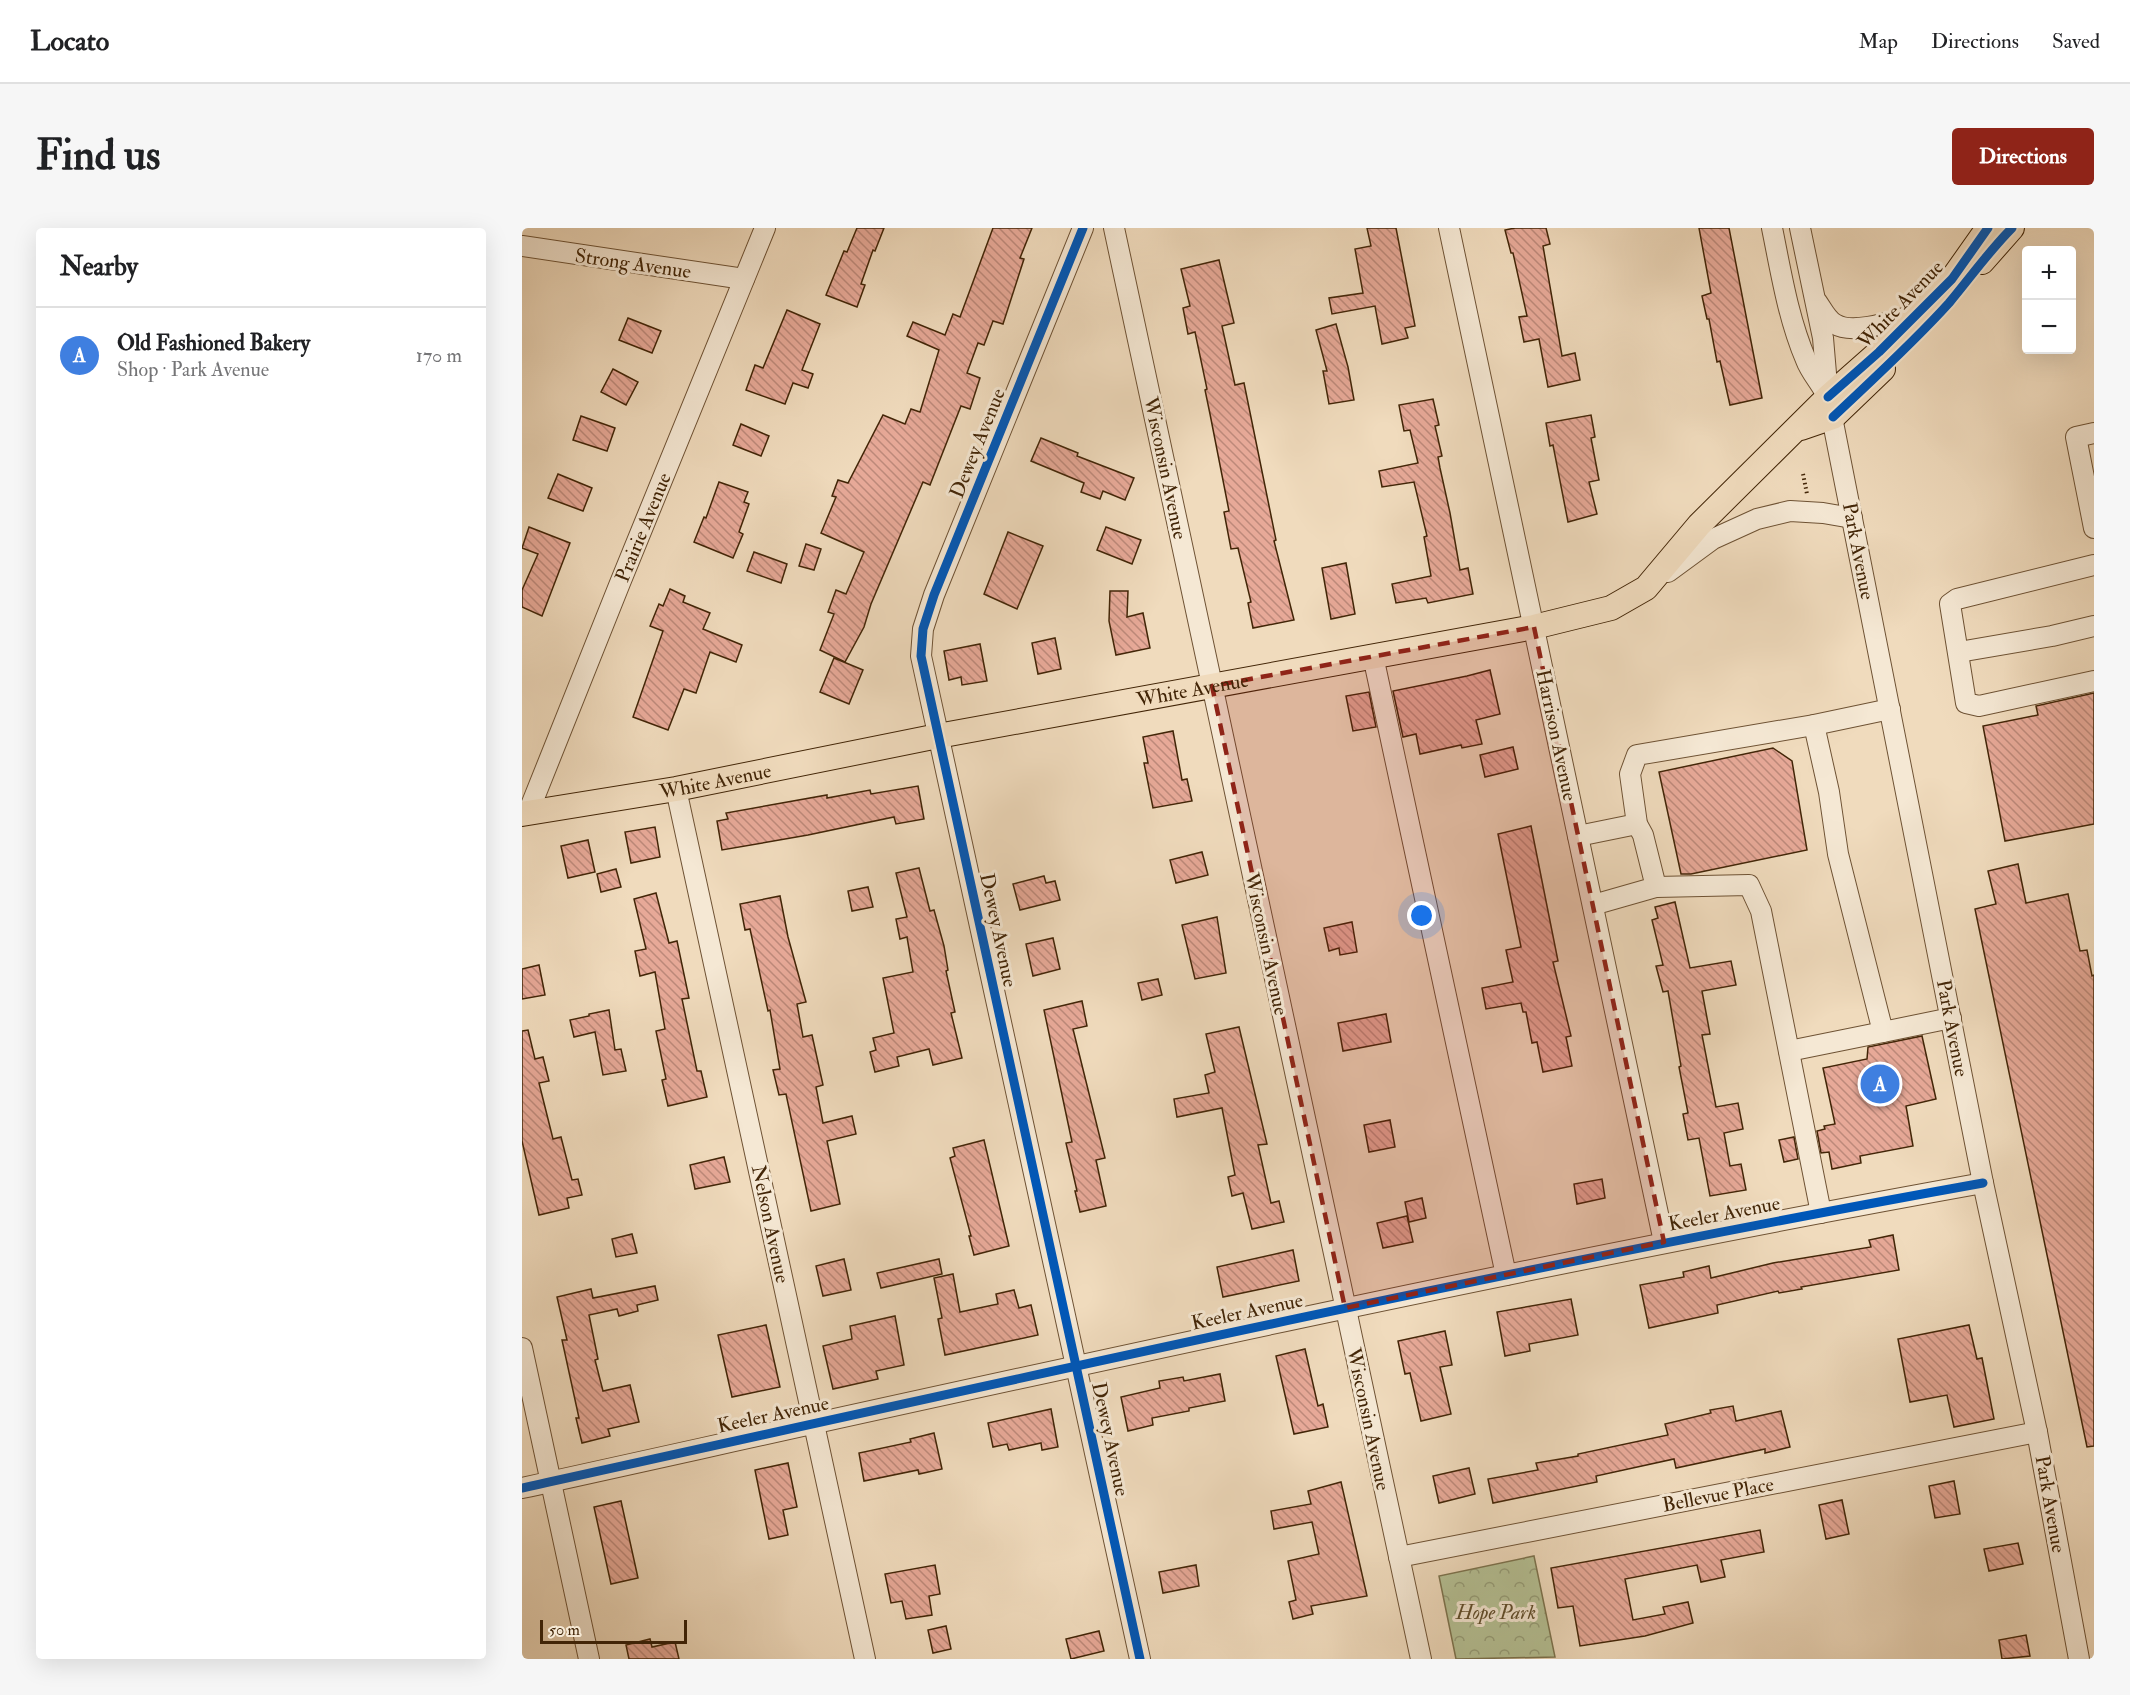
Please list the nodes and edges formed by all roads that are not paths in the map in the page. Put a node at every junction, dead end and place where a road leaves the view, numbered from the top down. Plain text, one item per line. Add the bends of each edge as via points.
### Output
1 (765, 228) edge
2 (1083, 228) edge
3 (1114, 228) edge
4 (1449, 228) edge
5 (1772, 228) edge
6 (1800, 228) edge
7 (1988, 228) edge
8 (2012, 228) edge
9 (522, 246) edge
10 (744, 279) junction
11 (1815, 300) junction
12 (1918, 314) junction
13 (1830, 406) junction
14 (2094, 433) edge
15 (1852, 518) junction
16 (2094, 528) edge
17 (2094, 565) edge
18 (1646, 588) junction
19 (1534, 627) junction
20 (2094, 627) edge
21 (1959, 652) junction
22 (1373, 656) junction
23 (2094, 681) edge
24 (1212, 686) junction
25 (1890, 709) junction
26 (1814, 725) junction
27 (938, 736) junction
28 (676, 789) junction
29 (524, 819) edge
30 (1637, 824) junction
31 (1578, 836) junction
32 (1656, 887) junction
33 (1593, 905) junction
34 (1951, 1018) junction
35 (1883, 1032) junction
36 (1789, 1051) junction
37 (1983, 1183) junction
38 (1821, 1213) junction
39 (1664, 1242) junction
40 (1506, 1275) junction
41 (1345, 1308) junction
42 (522, 1348) edge
43 (1077, 1367) junction
44 (815, 1424) junction
45 (2037, 1432) junction
46 (551, 1482) junction
47 (522, 1488) edge
48 (1399, 1557) junction
49 (589, 1659) edge
50 (865, 1659) edge
51 (1140, 1659) edge
52 (1421, 1659) edge
53 (2079, 1659) edge

1 - 10 street, Prairie Avenue
2 - 27 street, Dewey Avenue via 923,629 921,656
3 - 24 street, Wisconsin Avenue
4 - 19 street, Harrison Avenue
5 - 13 street, Park Avenue via 1784,289 1806,362
6 - 11 street, Park Avenue
7 - 12 main road, White Avenue via 1952,279
8 - 13 main road, White Avenue via 1898,356
9 - 10 street, Strong Avenue
10 - 29 street, Prairie Avenue
11 - 12 street via 1835,325 1848,328
11 - 13 street, Park Avenue
12 - 13 main road, White Avenue
13 - 15 street, Park Avenue
13 - 18 main road, White Avenue via 1793,431 1700,525
14 - 16 street via 2076,437
15 - 18 street via 1790,511 1757,519 1713,539
15 - 25 street, Park Avenue
17 - 21 street via 1956,598 1950,604
18 - 19 main road, White Avenue via 1611,608
19 - 22 main road, White Avenue
19 - 31 street, Harrison Avenue
20 - 21 street
21 - 23 street via 1965,703 1979,706
22 - 24 main road, White Avenue
22 - 40 street
24 - 27 main road, White Avenue
24 - 41 street, Wisconsin Avenue
25 - 26 street
25 - 34 street, Park Avenue
26 - 30 street via 1637,755 1630,774
26 - 35 street via 1838,854
27 - 28 main road, White Avenue
27 - 43 street, Dewey Avenue
28 - 29 main road, White Avenue
28 - 44 street, Nelson Avenue
30 - 31 street
30 - 32 street
31 - 33 street, Harrison Avenue
32 - 33 street
32 - 36 street via 1749,885 1761,910
33 - 39 street, Harrison Avenue
34 - 35 street
34 - 37 street, Park Avenue
35 - 36 street
36 - 38 street
37 - 38 street, Keeler Avenue
37 - 45 street, Park Avenue
38 - 39 street, Keeler Avenue
39 - 40 street, Keeler Avenue
40 - 41 street, Keeler Avenue
41 - 43 street, Keeler Avenue
41 - 48 street, Wisconsin Avenue
42 - 46 street
43 - 44 street, Keeler Avenue
43 - 51 street, Dewey Avenue
44 - 46 street, Keeler Avenue
44 - 50 street, Nelson Avenue
45 - 48 street, Bellevue Place
45 - 53 street, Park Avenue
46 - 47 street, Keeler Avenue
46 - 49 street
48 - 52 street, Wisconsin Avenue

